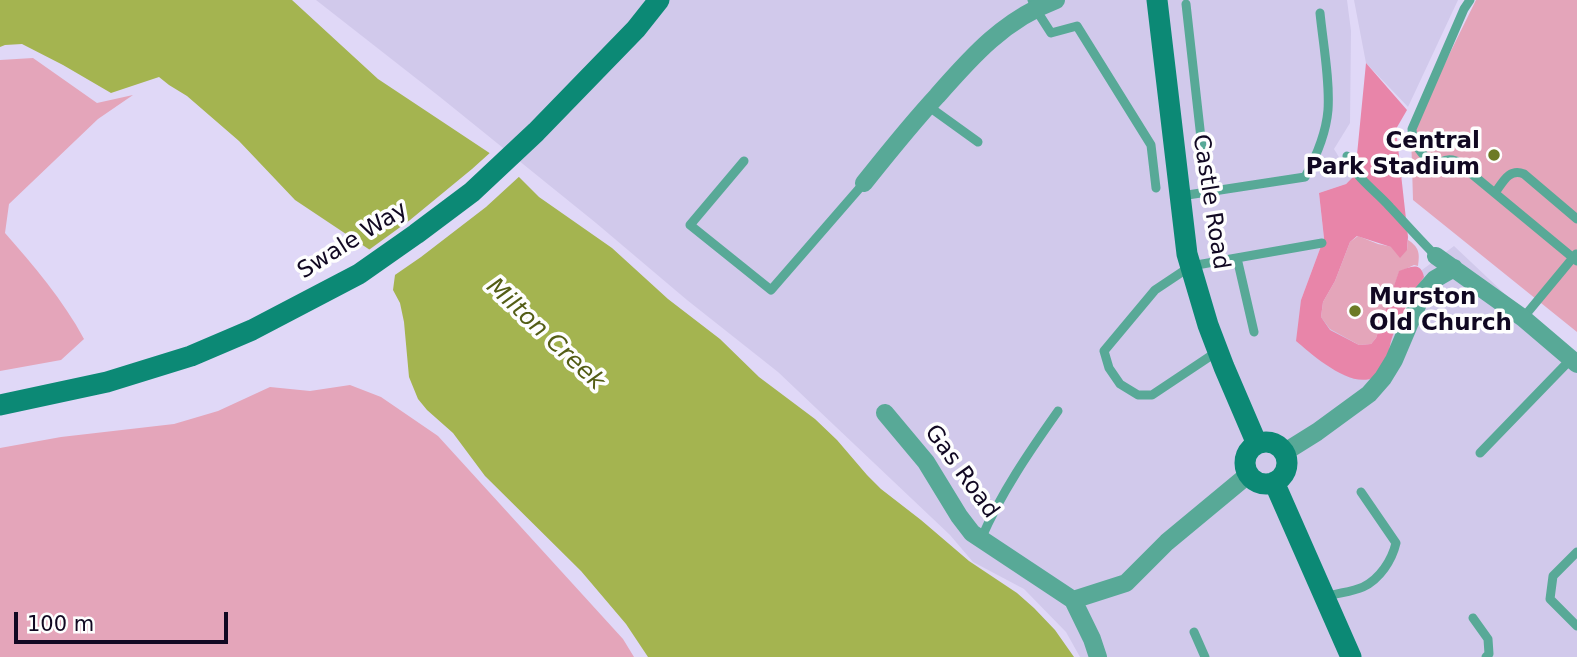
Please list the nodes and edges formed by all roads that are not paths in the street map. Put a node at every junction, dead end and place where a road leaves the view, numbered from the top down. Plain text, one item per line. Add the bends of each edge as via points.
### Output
1 (659, 0) edge
2 (1056, 0) edge
3 (1157, 0) edge
4 (1470, 0) edge
5 (1034, 4) edge
6 (1186, 4) dead end
7 (1320, 13) dead end
8 (928, 106) junction
9 (978, 142) dead end
10 (1347, 156) dead end
11 (744, 161) dead end
12 (864, 183) joint
13 (1156, 188) dead end
14 (1207, 192) junction
15 (1495, 193) junction
16 (1181, 196) junction
17 (1577, 219) edge
18 (1322, 243) dead end
19 (1436, 257) joint
20 (1576, 257) edge
21 (1237, 258) junction
22 (1191, 266) junction
23 (1454, 268) junction
24 (1523, 318) junction
25 (1254, 332) dead end
26 (1218, 351) junction
27 (1574, 362) edge
28 (0, 405) edge
29 (1058, 411) dead end
30 (885, 413) dead end
31 (1257, 444) junction
32 (1285, 452) junction
33 (1479, 453) dead end
34 (1249, 474) junction
35 (1274, 482) junction
36 (1361, 492) dead end
37 (981, 539) junction
38 (1577, 552) edge
39 (1325, 597) junction
40 (1073, 600) junction
41 (1473, 618) dead end
42 (1577, 626) edge
43 (1194, 632) dead end
44 (1098, 657) edge
45 (1205, 657) edge
46 (1351, 657) edge
47 (1486, 657) edge

1 - 28 main road, Swale Way via 536,132 472,192 359,274 191,356 107,382
2 - 5 street
3 - 16 main road, Castle Road
4 - 15 lane via 1412,135 1435,168 1444,160 1456,161
5 - 8 street via 995,35
5 - 13 lane via 1051,33 1077,26 1151,145
6 - 14 lane
7 - 14 lane via 1328,111 1305,177
8 - 9 lane
8 - 12 street
10 - 19 lane via 1365,183
11 - 12 lane via 690,225 771,290
14 - 16 lane
15 - 17 lane via 1508,175 1518,172
15 - 20 lane
16 - 22 main road, Castle Road
18 - 21 lane
19 - 23 street
20 - 24 lane
21 - 22 lane
21 - 25 lane
22 - 26 main road, Castle Road
22 - 26 lane via 1155,290 1104,351 1109,368 1120,383 1138,394 1152,395
23 - 24 street
23 - 32 street via 1434,279 1422,294 1394,359 1369,394
24 - 27 street
26 - 31 main road, Castle Road
27 - 33 lane
29 - 37 lane via 1023,460
30 - 37 street, Gas Road via 926,462 965,524
31 - 32 main road via 1271,443
31 - 34 main road via 1245,460
32 - 35 main road via 1286,468
34 - 35 main road via 1263,483
34 - 40 street via 1126,583
35 - 39 main road
36 - 39 lane via 1396,543 1392,556 1365,586
37 - 40 street, Gas Road
38 - 42 lane via 1553,576 1549,599
39 - 46 main road
40 - 44 street
41 - 47 lane via 1489,639
43 - 45 lane

